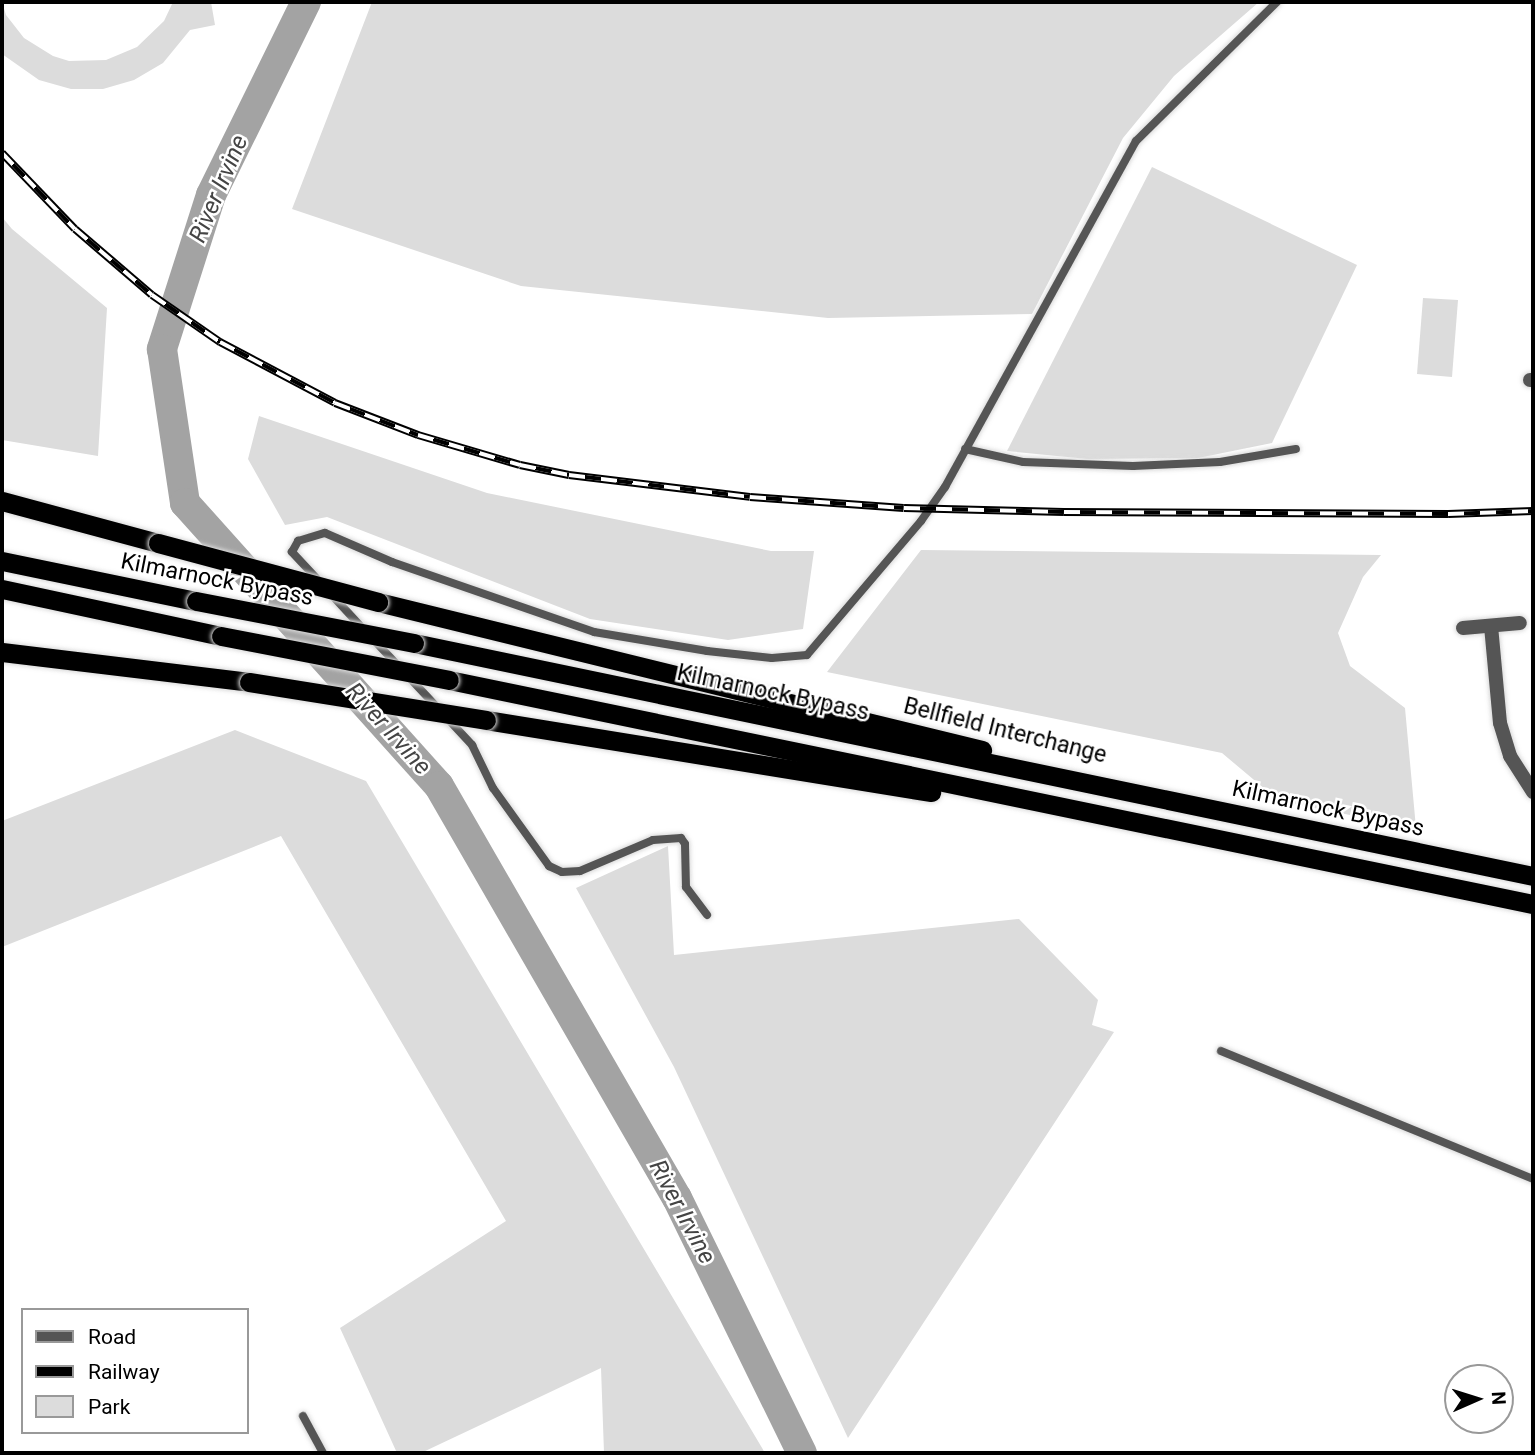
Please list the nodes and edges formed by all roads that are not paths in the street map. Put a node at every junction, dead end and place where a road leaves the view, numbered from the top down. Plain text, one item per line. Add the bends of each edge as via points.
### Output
1 (1277, 2) edge
2 (965, 449) junction
3 (1296, 449) dead end
4 (2, 501) edge
5 (2, 561) edge
6 (2, 589) edge
7 (1520, 623) dead end
8 (1491, 626) junction
9 (1463, 628) dead end
10 (2, 652) edge
11 (1533, 792) edge
12 (1216, 811) junction
13 (1212, 838) junction
14 (1533, 876) edge
15 (1533, 904) edge
16 (707, 915) dead end
17 (1221, 1051) dead end
18 (1533, 1179) edge
19 (303, 1416) dead end
20 (323, 1453) edge

1 - 2 lane via 1136,141
2 - 3 lane via 1023,462 1133,467 1220,462
2 - 16 lane via 921,521 807,655 772,658 720,653 594,632 392,562 325,533 298,541 292,552 472,745 493,788 549,866 580,872 653,840 681,838 685,887
4 - 12 highway, Bellfield Interchange, bridge via 378,602
5 - 12 highway, Kilmarnock Bypass, bridge
6 - 13 highway, bridge
7 - 8 street
8 - 9 street
8 - 11 street via 1500,723 1510,756
10 - 13 highway, bridge via 249,682
12 - 14 highway, Kilmarnock Bypass
13 - 15 highway
17 - 18 lane
19 - 20 lane

